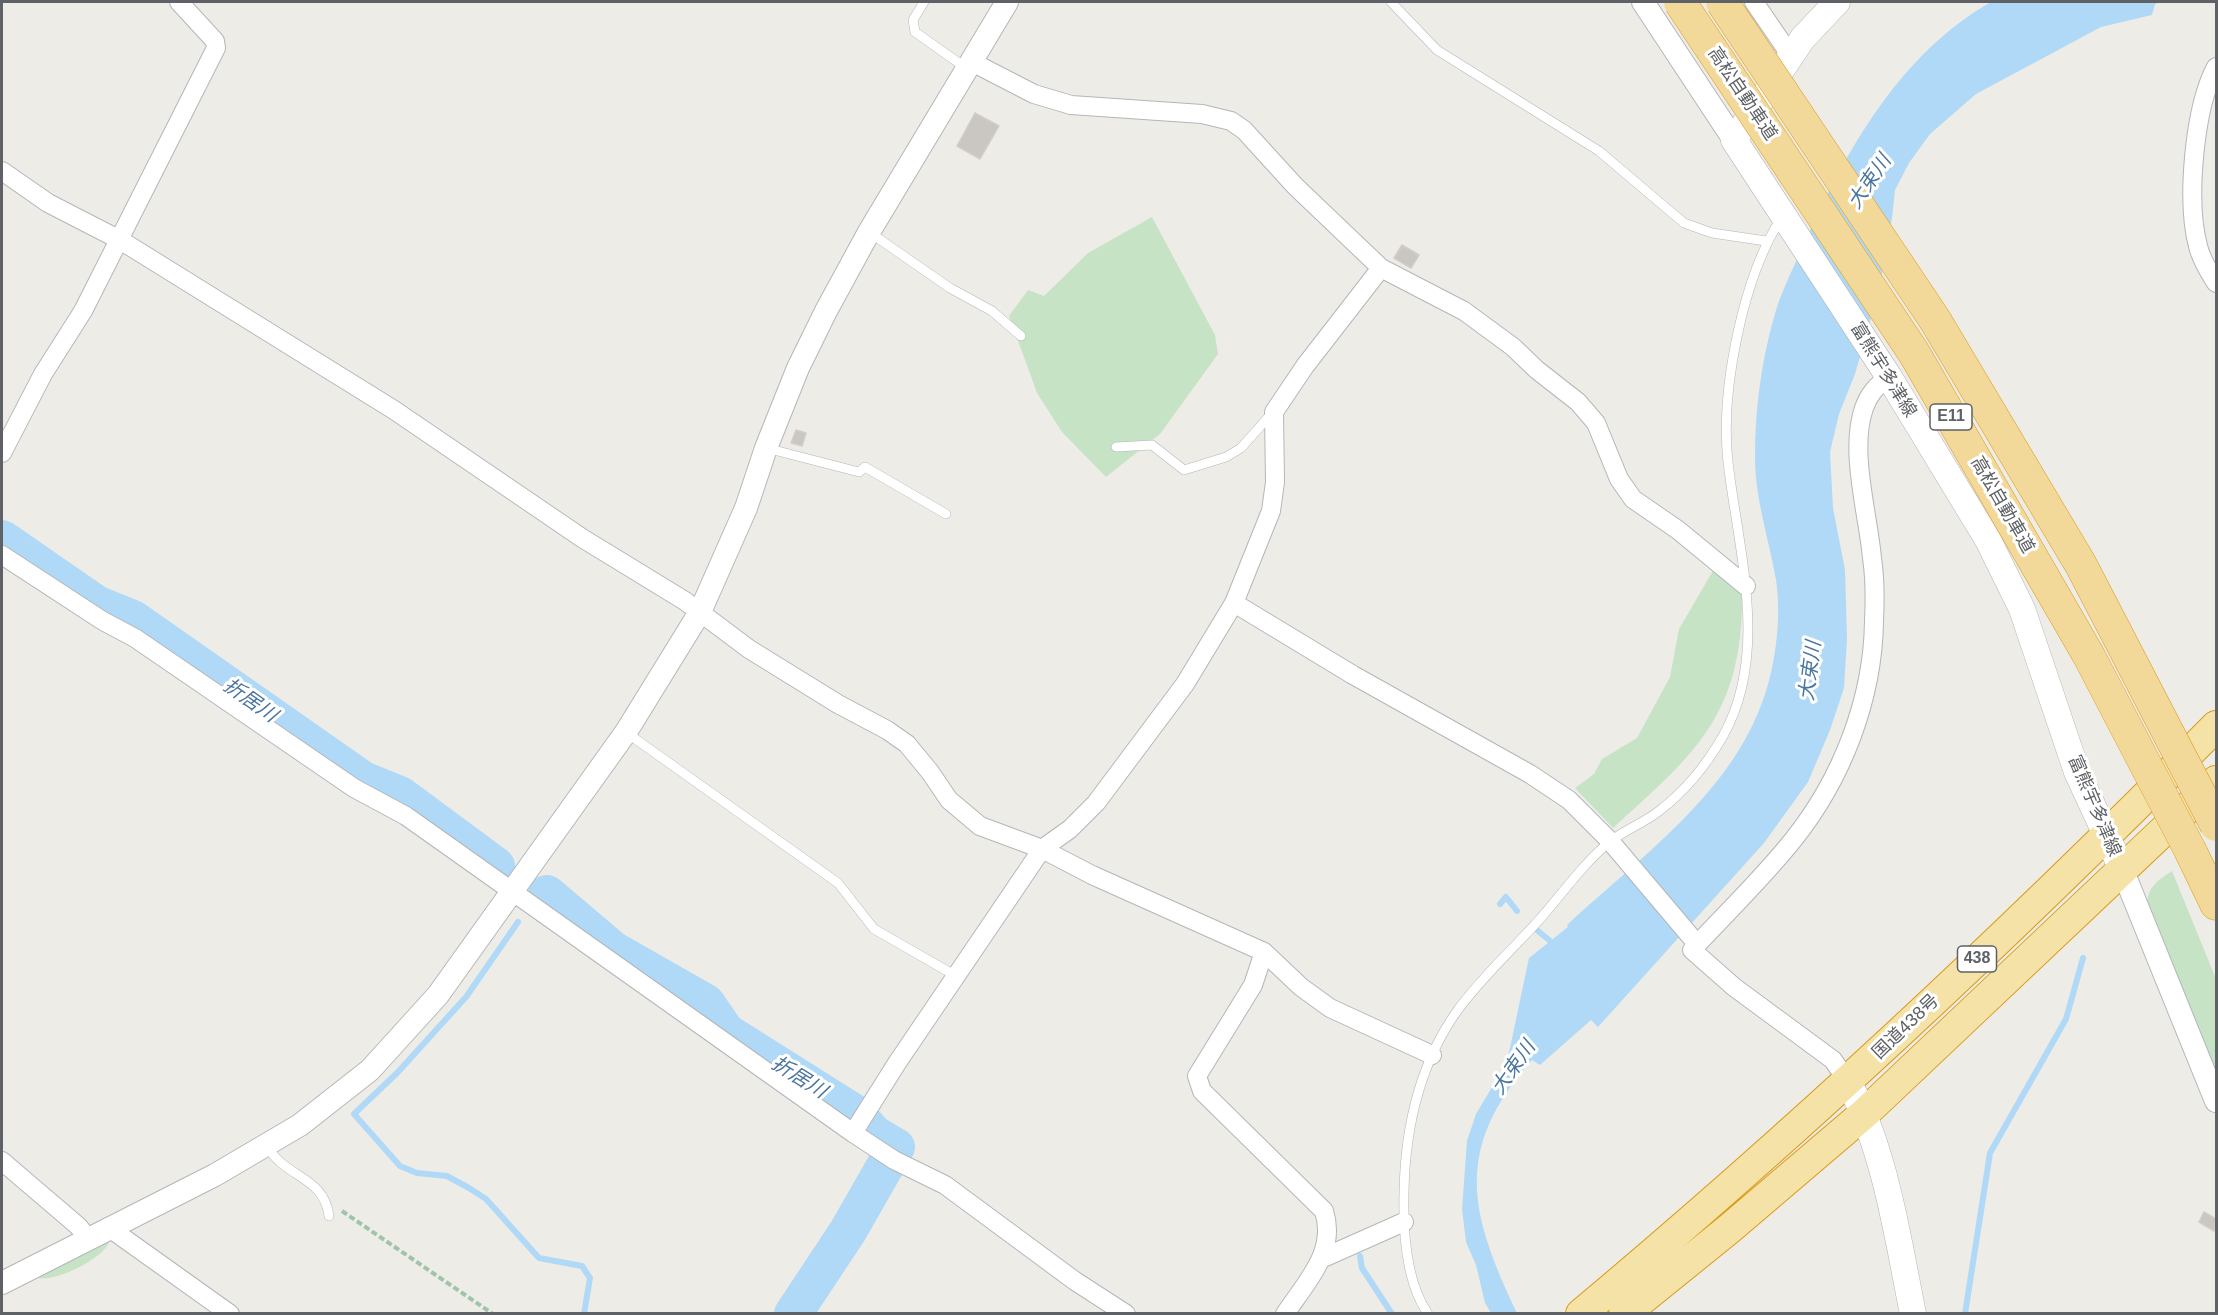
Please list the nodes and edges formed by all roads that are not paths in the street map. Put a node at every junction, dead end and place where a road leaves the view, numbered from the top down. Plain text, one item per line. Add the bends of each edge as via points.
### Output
1 (179, 2) edge
2 (924, 2) edge
3 (1007, 2) edge
4 (1391, 2) edge
5 (1643, 2) edge
6 (1680, 2) edge
7 (1722, 2) edge
8 (1754, 2) edge
9 (1837, 2) edge
10 (1791, 56) junction
11 (968, 64) junction
12 (2217, 67) edge
13 (1734, 140) junction
14 (2, 171) edge
15 (1786, 219) junction
16 (869, 232) junction
17 (120, 240) junction
18 (1766, 241) junction
19 (1381, 268) junction
20 (2217, 283) edge
21 (1021, 336) dead end
22 (1884, 370) junction
23 (1274, 412) junction
24 (766, 447) junction
25 (1116, 447) dead end
26 (2, 453) edge
27 (946, 514) dead end
28 (2, 555) edge
29 (2080, 564) junction
30 (1746, 586) junction
31 (1234, 603) junction
32 (700, 612) junction
33 (2217, 726) edge
34 (626, 732) junction
35 (2217, 782) edge
36 (2217, 825) edge
37 (2107, 836) junction
38 (1610, 841) junction
39 (1042, 849) junction
40 (2122, 869) junction
41 (514, 892) junction
42 (2217, 904) edge
43 (1695, 942) junction
44 (1264, 952) junction
45 (956, 976) junction
46 (1432, 1055) junction
47 (1848, 1082) junction
48 (2217, 1101) edge
49 (1865, 1113) junction
50 (859, 1124) junction
51 (267, 1146) junction
52 (2, 1161) edge
53 (328, 1216) dead end
54 (1404, 1222) junction
55 (108, 1227) junction
56 (88, 1238) junction
57 (1323, 1258) junction
58 (2, 1282) edge
59 (230, 1314) edge
60 (1125, 1314) edge
61 (1285, 1314) edge
62 (1428, 1314) edge
63 (1581, 1314) edge
64 (1624, 1314) edge
65 (1913, 1314) edge

1 - 17 street via 216,48
2 - 11 lane via 913,20 915,32
3 - 11 street
4 - 18 lane via 1437,50 1599,151 1684,223 1712,233
5 - 13 street
6 - 42 highway, 高松自動車道 / E11, bridge via 1914,353 2089,656
7 - 29 highway, 高松自動車道 / E11, bridge via 1935,320
8 - 10 street
9 - 10 main road
10 - 13 main road
11 - 16 street
11 - 19 street via 1034,94 1071,105 1202,114 1231,121
12 - 20 street via 2199,125 2193,192 2198,248
13 - 15 main road, 富熊宇多津線
14 - 17 street via 48,203
15 - 18 lane
15 - 22 main road, 富熊宇多津線
16 - 21 lane via 950,288 992,311
16 - 24 street via 798,368
17 - 26 street
17 - 32 street via 394,410 582,538
18 - 30 lane via 1733,358 1728,411 1727,458
19 - 23 street
19 - 30 street via 1464,311 1578,402 1596,423 1619,479 1633,499
22 - 37 main road, 富熊宇多津線 via 1988,540 2022,609 2077,772
22 - 43 street via 1863,410 1860,434 1860,469 1873,560 1874,620 1873,657 1863,704 1847,747 1813,813 1793,840
23 - 25 lane via 1241,448 1227,457 1184,470 1152,445
23 - 31 street via 1275,482 1271,512
24 - 27 lane via 859,472 865,467
24 - 32 street via 746,508
28 - 41 street via 135,638 354,788 406,816
29 - 35 highway, bridge via 2148,659
29 - 36 highway, 高松自動車道 / E11, bridge
30 - 38 lane via 1746,662 1739,696 1724,734 1690,781 1659,812
31 - 38 street via 1530,774 1569,800
31 - 39 street via 1185,684 1096,803
32 - 34 street
32 - 39 street via 749,649 907,744 963,815 980,826
33 - 37 highway, 国道438号 / 438
34 - 41 street
34 - 45 lane via 838,883 874,929
35 - 40 highway, 国道438号 / 438
37 - 40 main road, 富熊宇多津線
37 - 47 highway, 国道438号 / 438
38 - 43 street
38 - 46 lane via 1457,1011
39 - 44 street
39 - 45 street
40 - 48 street
40 - 49 highway, 国道438号 / 438
41 - 50 street
41 - 51 street via 438,995 370,1070
43 - 47 street via 1692,950 1734,987 1833,1060
44 - 46 street via 1330,1008
44 - 57 street via 1253,985 1197,1076 1198,1082 1202,1092 1324,1212 1328,1241
45 - 50 street
46 - 54 lane via 1413,1107 1404,1151
47 - 49 main road
47 - 63 highway, 国道438号 / 438
49 - 64 highway, 国道438号 / 438
49 - 65 main road via 1898,1236
50 - 60 street via 890,1157 945,1185
51 - 53 lane via 278,1163 327,1200
51 - 55 street
52 - 56 street
54 - 57 street
54 - 62 lane via 1413,1276
55 - 56 street
55 - 59 street
56 - 58 street
57 - 61 street

